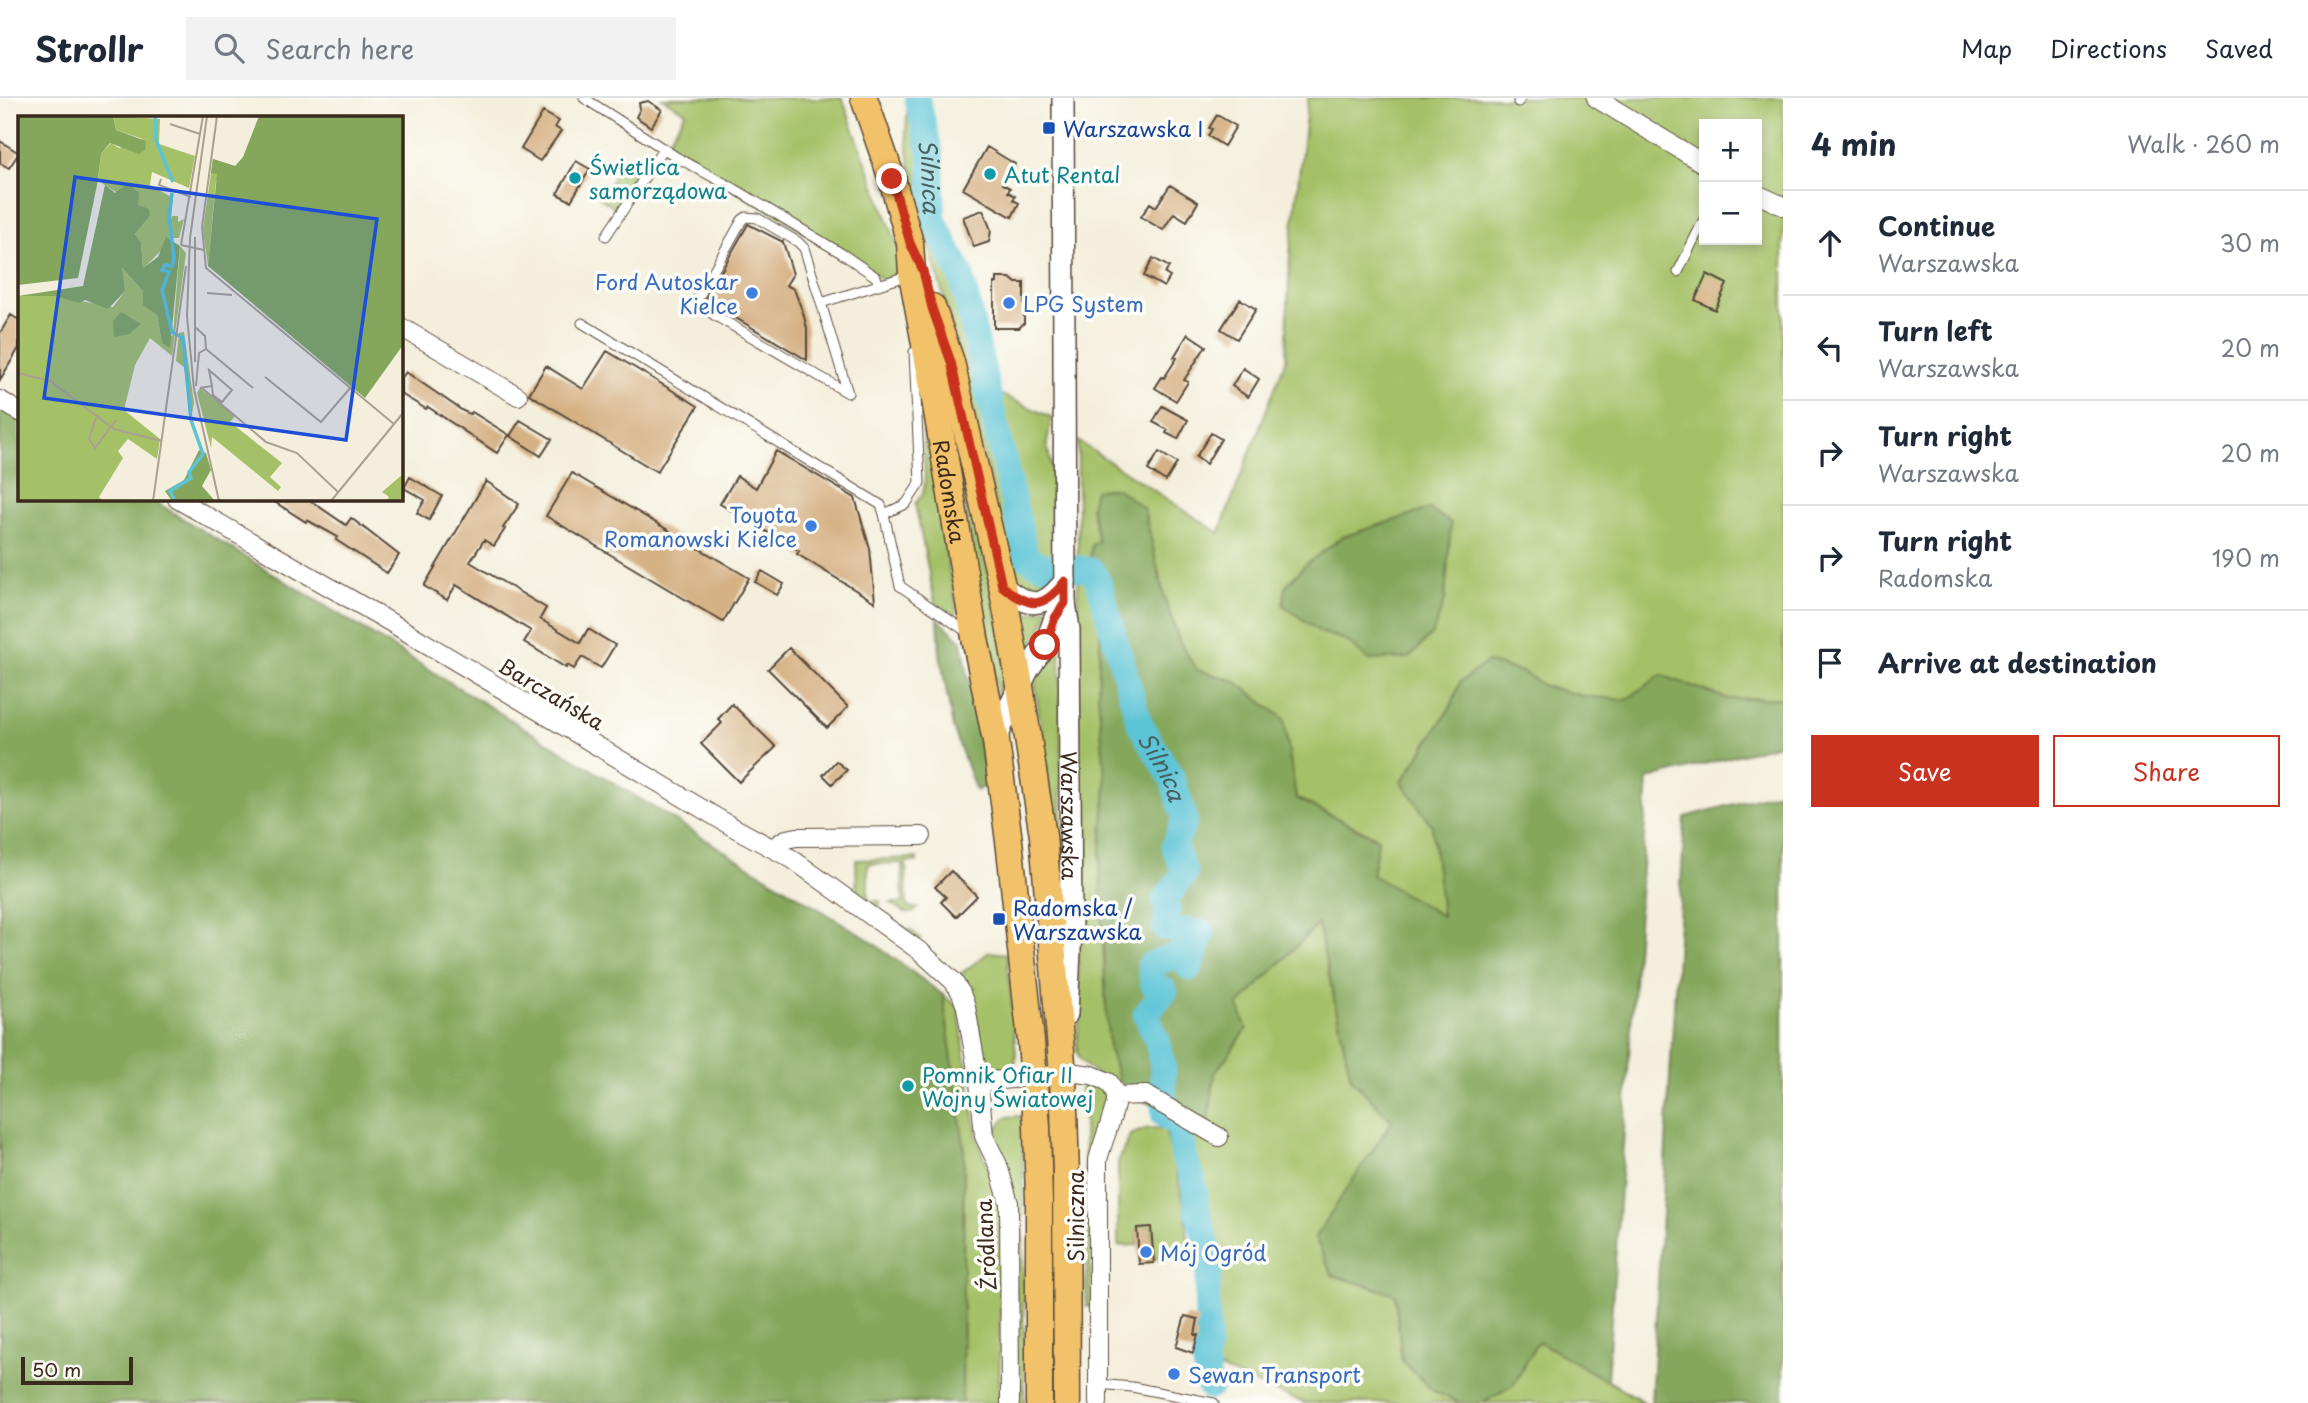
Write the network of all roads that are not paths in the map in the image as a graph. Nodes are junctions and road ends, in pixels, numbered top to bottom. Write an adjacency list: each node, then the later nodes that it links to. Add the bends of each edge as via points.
1 (584, 98): 5 (lane)
2 (864, 98): 11 (main road, Radomska)
3 (1063, 98): 21 (street, Warszawska)
4 (1596, 98): 6 (street)
5 (664, 148): 10 (lane); 14 (lane, via 841,253 876,277)
6 (1699, 161)
7 (1762, 196): 8 (street)
8 (1783, 206)
9 (1699, 229): 12 (lane)
10 (606, 236)
11 (910, 243): 13 (main road, Radomska); 22 (main road, Radomska, via 951,362)
12 (1678, 272)
13 (913, 279): 14 (lane); 20 (lane, via 920,483 906,504); 24 (main road, Radomska)
14 (879, 285): 15 (lane)
15 (821, 303): 15 (lane, via 848,393 714,315 698,298 742,220 751,217 804,248)
16 (582, 323): 20 (lane, via 881,505)
17 (402, 328): 18 (street)
18 (518, 396)
19 (179, 500): 28 (street, Barczańska)
20 (884, 514): 24 (lane, via 900,586)
21 (1065, 581): 22 (street, via 1036,604); 23 (street, Warszawska)
22 (1002, 586): 25 (main road, Warszawska)
23 (1065, 603): 25 (street, Warszawska); 30 (street, Warszawska, via 1069,629 1071,930)
24 (975, 638): 26 (main road, Radomska)
25 (1020, 686): 26 (street, Warszawska); 30 (main road, Warszawska, via 1043,836)
26 (996, 741): 32 (main road)
27 (922, 836): 28 (street, via 797,837)
28 (772, 848): 29 (street, Barczańska, via 920,951 953,981)
29 (966, 1007): 33 (street, Źródlana)
30 (1062, 1044): 31 (main road)
31 (1063, 1075): 32 (street); 34 (street, via 1092,1074 1109,1082); 39 (main road)
32 (1034, 1077): 33 (street); 38 (main road)
33 (979, 1082): 37 (street, Źródlana, via 984,1136 1001,1177 1010,1217)
34 (1116, 1096): 35 (street, via 1146,1095); 36 (street, Silniczna, via 1098,1160)
35 (1219, 1137)
36 (1098, 1384): 40 (street, Silniczna); 41 (lane)
37 (1010, 1403)
38 (1039, 1403)
39 (1067, 1403)
40 (1098, 1403)
41 (1214, 1403)

